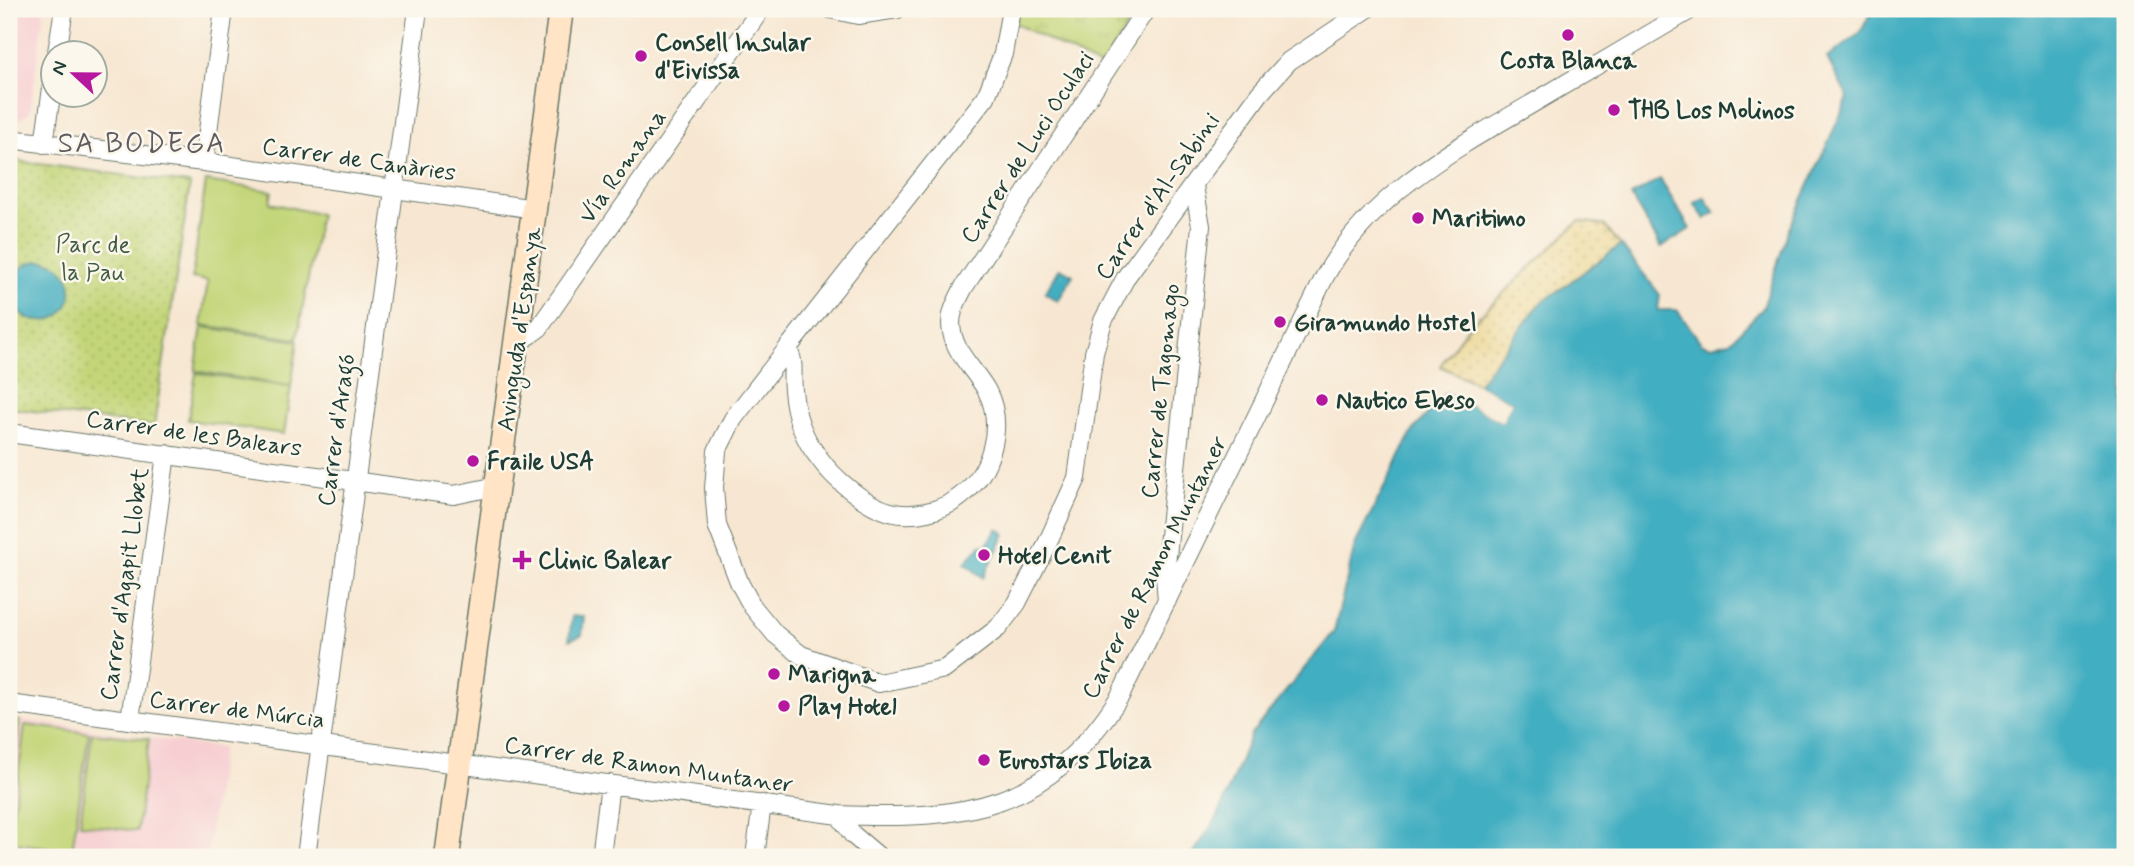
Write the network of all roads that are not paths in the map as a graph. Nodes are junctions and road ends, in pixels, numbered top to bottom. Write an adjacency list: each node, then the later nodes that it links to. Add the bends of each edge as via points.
1 (64, 9): 12 (street)
2 (224, 9): 16 (street)
3 (418, 9): 18 (street, Carrer d'Aragó)
4 (561, 9): 19 (street, Avinguda d'Espanya)
5 (761, 9): 20 (street, Vía Romana, via 539,328)
6 (830, 9): 7 (street, via 858,15)
7 (897, 9)
8 (1011, 9): 21 (street, Carrer d'Al-Sabini, via 1003,54 986,97)
9 (1146, 9): 21 (street, Carrer de Luci Oculaci, via 964,287 951,314 956,345 988,392 995,415 993,448 972,486 943,508 898,513 881,508 838,479 819,460 796,414 793,360)
10 (1367, 9): 17 (street, Carrer d'Al-Sabini, via 1289,61 1260,93)
11 (1692, 9): 26 (street, Carrer de Ramon Muntaner, via 1418,174 1369,214 1325,276)
12 (59, 38)
13 (49, 108): 15 (street)
14 (9, 139): 15 (street, Carrer de Canàries)
15 (44, 144): 16 (street, Carrer de Canàries)
16 (204, 162): 18 (street, Carrer de Canàries)
17 (1194, 186): 21 (street, Carrer d'Al-Sabini, via 1149,242 1103,321 1088,384 1077,478 1017,603 981,644 945,669 879,682 801,655 775,634 740,584 717,525 717,451 733,419); 26 (street, Carrer de Tagomago, via 1201,226 1165,575)
18 (393, 189): 19 (street, Carrer de Canàries); 24 (street, Carrer d'Aragó)
19 (535, 209): 20 (street, Avinguda d'Espanya)
20 (517, 344): 25 (street, Avinguda d'Espanya)
21 (787, 349)
22 (9, 433): 23 (street, Carrer de les Balears)
23 (166, 454): 24 (street, Carrer de les Balears); 28 (street, Carrer d'Agapit Llobet)
24 (354, 479): 25 (street, Carrer de les Balears, via 454,495); 29 (street, Carrer d'Aragó)
25 (497, 486): 30 (street, Avinguda d'Espanya)
26 (1167, 601): 33 (street, Carrer de Ramon Muntaner, via 1107,716 1075,755 1044,782 1007,799 968,808)
27 (9, 704): 28 (street, Carrer de Múrcia)
28 (130, 720): 29 (street, Carrer de Múrcia)
29 (321, 745): 30 (street, Carrer de Múrcia); 34 (street, Carrer d'Aragó)
30 (459, 763): 31 (street, Carrer de Ramon Muntaner); 35 (street, Avinguda d'Espanya)
31 (610, 784): 32 (street, Carrer de Ramon Muntaner); 36 (street)
32 (762, 804): 33 (street, Carrer de Ramon Muntaner); 37 (street)
33 (839, 815): 38 (street, via 853,835)
34 (306, 857)
35 (447, 857)
36 (601, 857)
37 (755, 857)
38 (879, 857)

